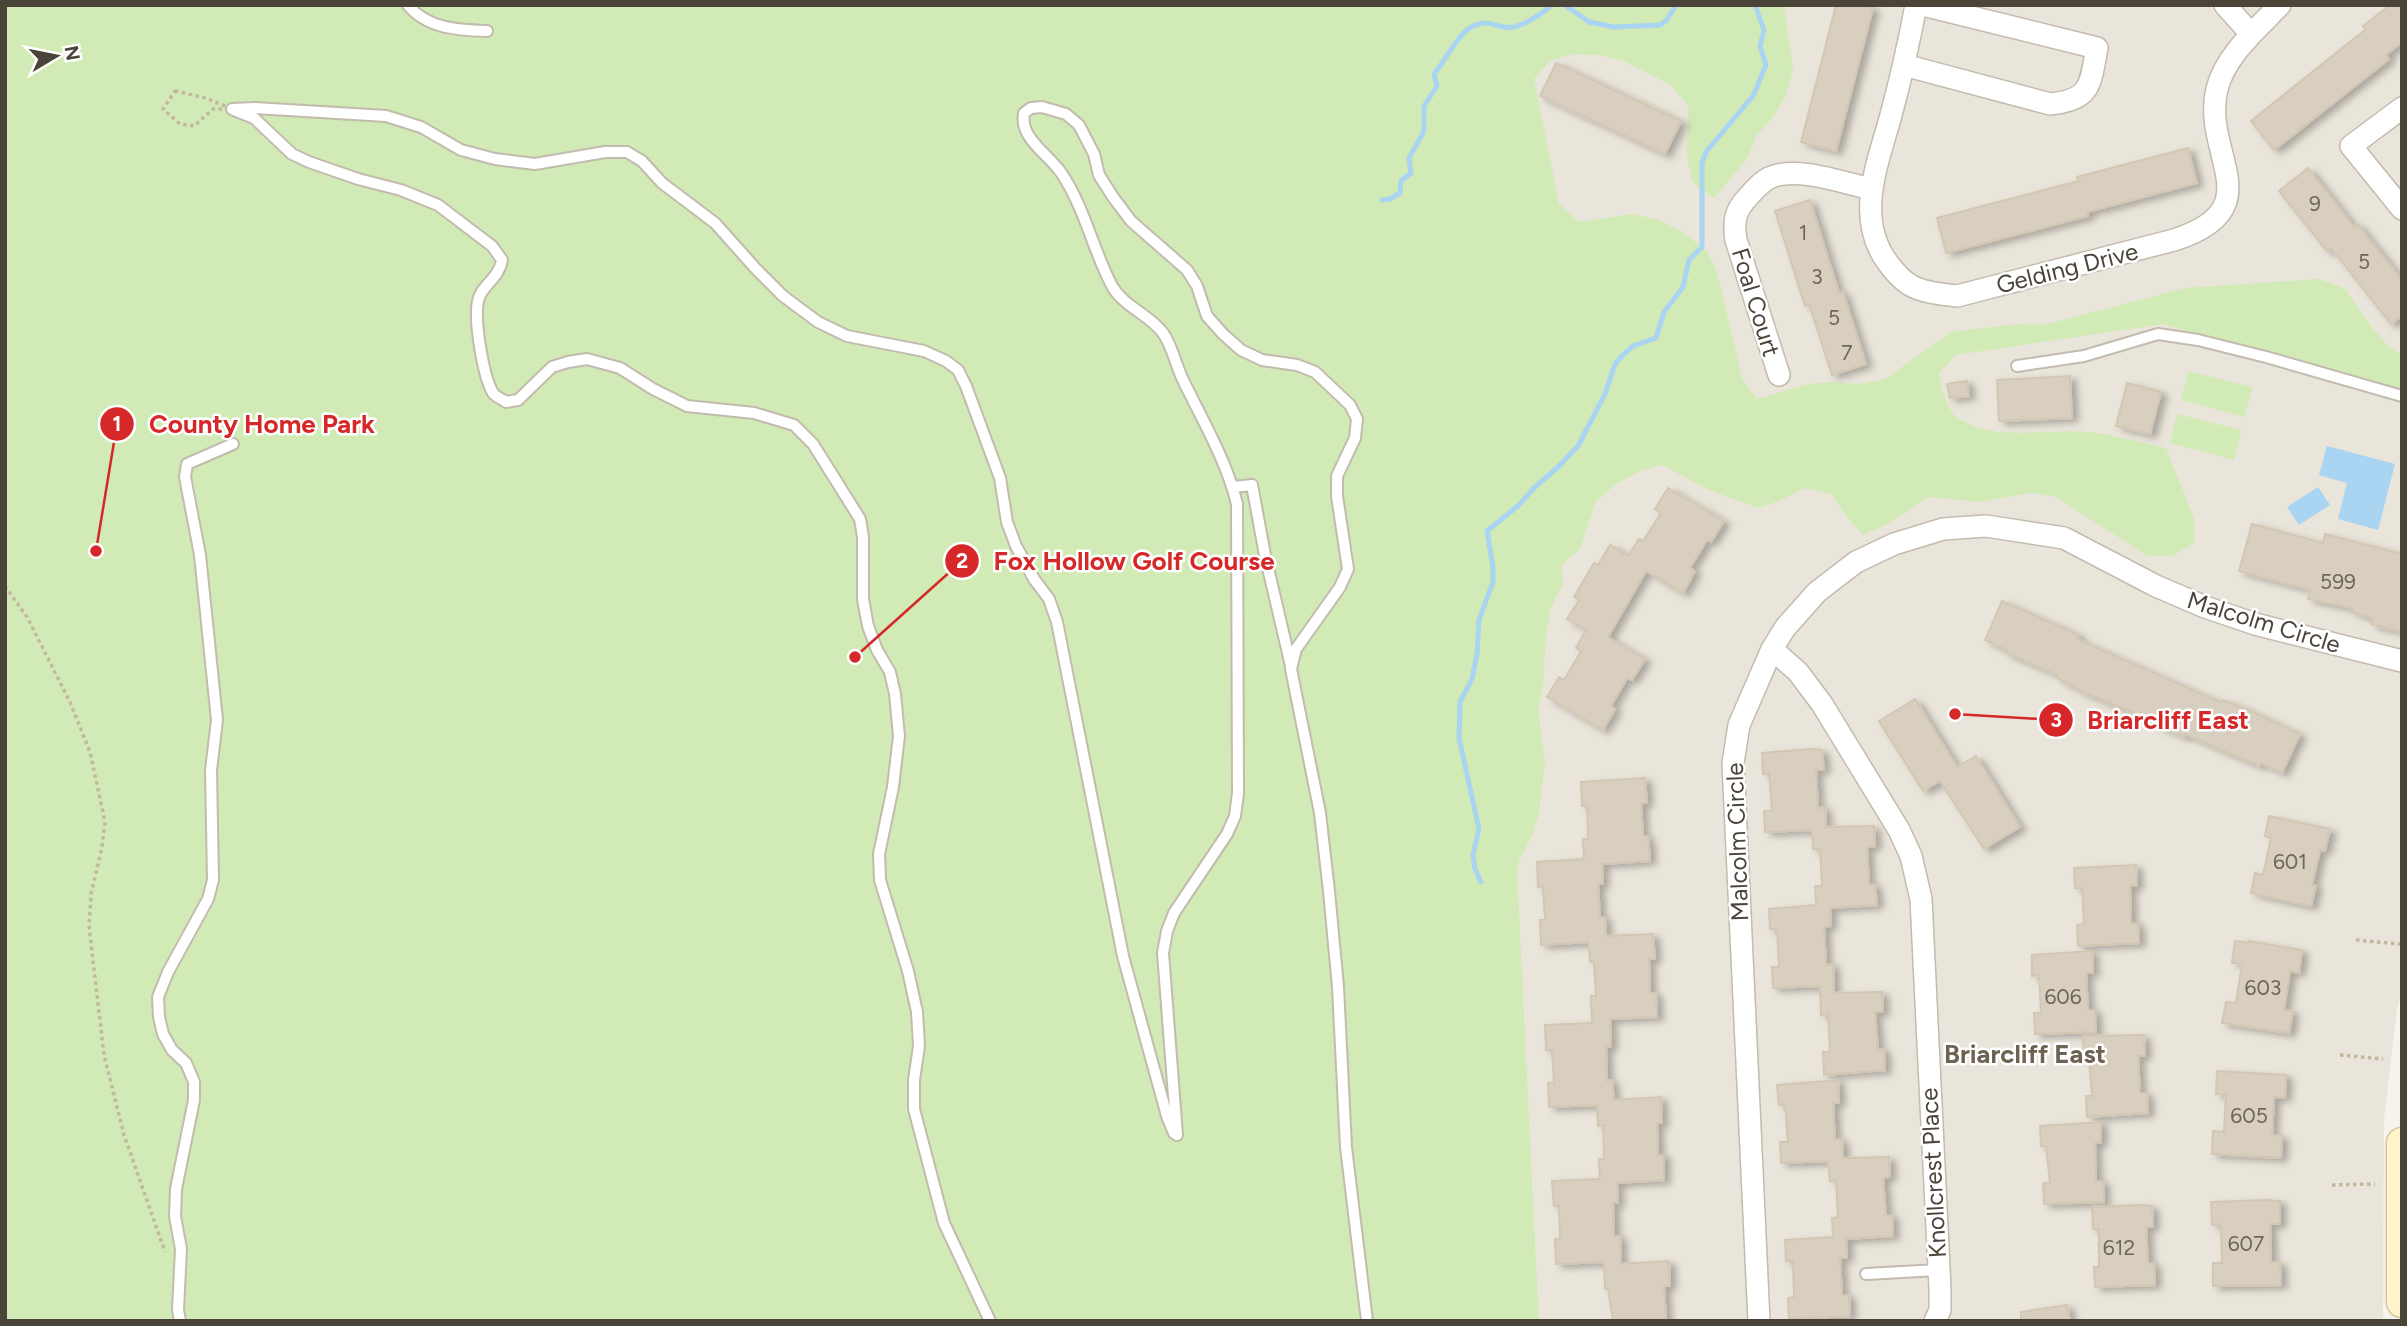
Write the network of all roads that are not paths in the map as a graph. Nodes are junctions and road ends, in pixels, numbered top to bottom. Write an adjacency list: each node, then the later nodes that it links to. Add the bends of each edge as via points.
1 (408, 5): 6 (lane, via 433,25)
2 (1916, 5): 8 (street, Gelding Drive)
3 (1923, 5): 8 (street, via 2097,48 2090,86 2069,102 2050,104)
4 (2225, 5): 7 (street)
5 (2280, 5): 7 (street, Gelding Drive)
6 (487, 31)
7 (2251, 34): 10 (street, Gelding Drive, via 2226,67 2213,107 2228,195 2211,224 2195,233 1957,296 1910,285 1891,268 1870,227)
8 (1904, 65): 10 (street, Gelding Drive)
9 (2402, 108): 11 (street, via 2351,146)
10 (1871, 189): 13 (street, Foal Court, via 1811,175 1771,177 1737,212 1733,221 1736,240)
11 (2402, 209)
12 (2017, 366): 14 (lane, via 2084,356 2158,334 2198,340)
13 (1779, 375)
14 (2402, 396)
15 (233, 444): 24 (lane, via 187,464 184,477 200,555 217,720 211,770 214,880 158,997 163,1034 186,1063 194,1082 176,1189)
16 (1233, 487): 19 (lane, via 1252,485); 19 (lane, via 1164,334 1114,289 1062,172 1027,131 1024,113 1031,108 1066,114 1079,125 1113,197 1131,221 1188,270 1207,316 1223,334 1262,360 1315,372 1350,405 1357,419 1355,438 1337,476 1348,569 1296,649); 25 (lane, via 1237,504 1238,793 1227,834 1174,914 1163,953 1177,1135 1167,1116 1123,956 1057,622 1049,598 1016,546 1000,478 958,370 924,351 847,336 818,323 755,270 715,223 627,152 535,164 461,150 421,127 386,116 232,109 254,118 292,154 438,205 492,246 502,260 478,300 478,322 486,376 494,395 506,402 518,400 552,367 568,362 587,359 620,368 687,406 754,413 794,425 813,444 848,497 860,519 863,537 863,599 869,626 895,694 899,736 878,854 880,880 917,1012 914,1109 944,1223)
17 (1772, 649): 18 (street, Malcolm Circle, via 1817,592 1856,562 1943,529 1986,526 2064,538 2205,607); 21 (street, Knollcrest Place, via 1798,672 1822,704 1911,856 1921,899); 27 (street, Malcolm Circle, via 1739,725 1733,763)
18 (2402, 661)
19 (1292, 670): 26 (lane, via 1320,813 1329,891 1346,1147)
20 (2402, 1143): 23 (street)
21 (1938, 1270): 22 (lane); 28 (street, Knollcrest Place, via 1940,1310)
22 (1866, 1274)
23 (2402, 1302)
24 (180, 1321)
25 (990, 1321)
26 (1367, 1321)
27 (1759, 1321)
28 (1935, 1321)

